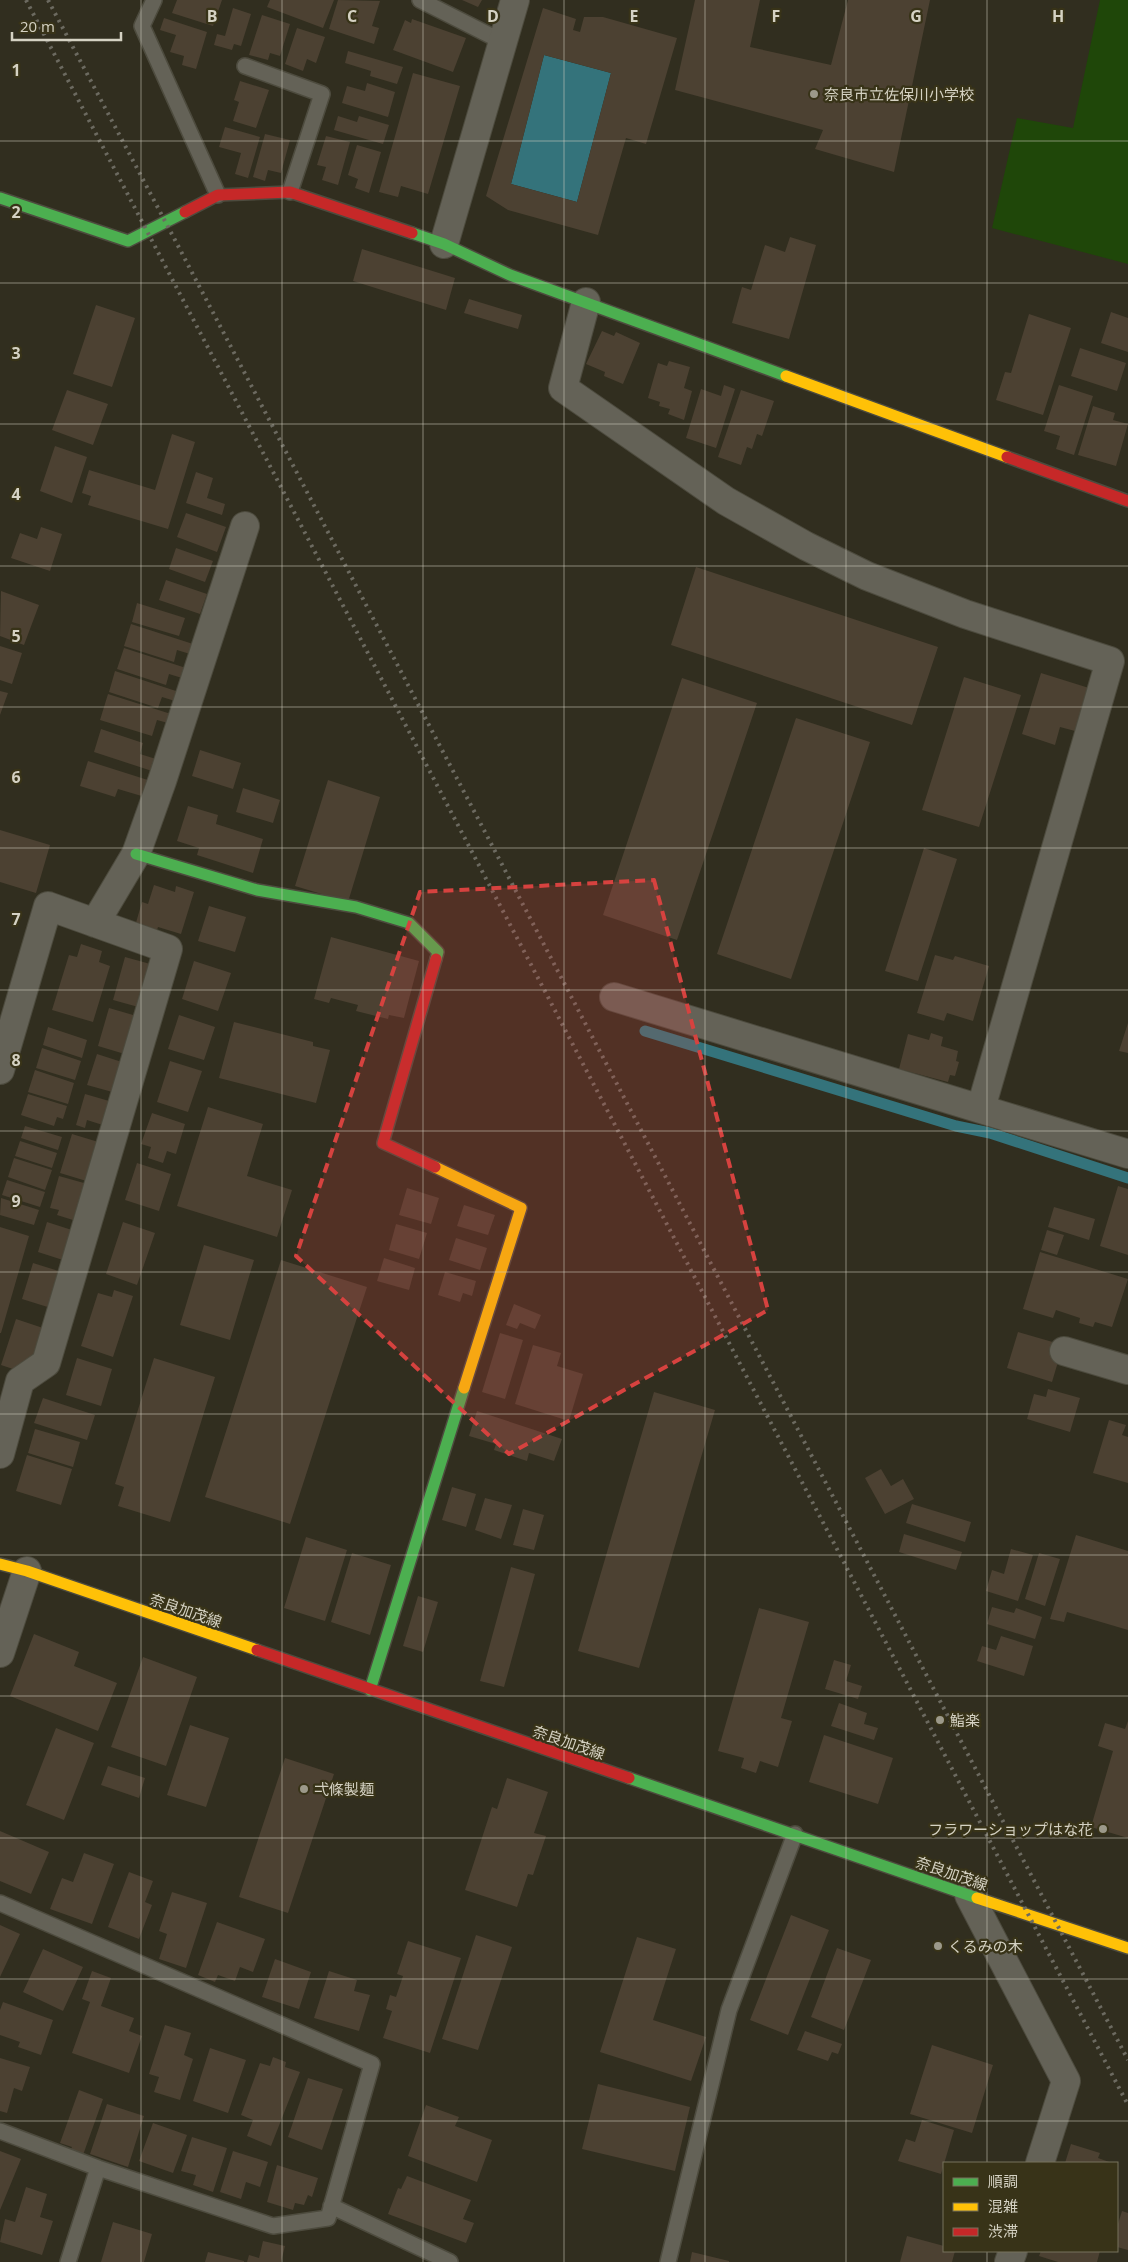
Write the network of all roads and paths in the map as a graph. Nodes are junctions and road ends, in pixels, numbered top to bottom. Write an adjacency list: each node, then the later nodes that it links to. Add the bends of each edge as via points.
1 (154, 0): 7 (lane, via 142,26)
2 (420, 0): 4 (lane)
3 (514, 0): 4 (street)
4 (502, 41): 9 (street)
5 (245, 66): 6 (lane, via 322,94)
6 (290, 192): 7 (street); 9 (street)
7 (218, 195): 8 (street, via 128,241)
8 (0, 198)
9 (444, 244): 10 (street, via 510,274)
10 (586, 302): 11 (street); 17 (street, via 563,388 718,496 867,576 964,614 1110,661)
11 (1128, 501)
12 (245, 526): 13 (street)
13 (136, 854): 14 (street); 25 (street, via 257,890 356,907 409,922 438,952 383,1143 521,1208)
14 (95, 923): 16 (street, via 48,906); 21 (street, via 168,949 46,1363 20,1381)
15 (614, 997): 17 (street)
16 (0, 1070)
17 (981, 1108): 18 (street)
18 (1128, 1154)
19 (1064, 1351): 20 (street)
20 (1128, 1370)
21 (0, 1454)
22 (0, 1564): 23 (street, 奈良加茂線)
23 (26, 1571): 24 (street); 25 (street, 奈良加茂線)
24 (0, 1653)
25 (370, 1690): 26 (street, 奈良加茂線)
26 (795, 1834): 27 (street, 奈良加茂線); 36 (lane, via 729,2010)
27 (969, 1895): 29 (street, 奈良加茂線); 31 (street, via 1066,2081)
28 (0, 1903): 33 (lane, via 372,2064)
29 (1128, 1948)
30 (0, 2131): 32 (lane)
31 (1040, 2162)
32 (98, 2168): 33 (lane, via 273,2226 328,2218); 34 (lane)
33 (331, 2206): 35 (lane)
34 (68, 2262)
35 (450, 2262)
36 (668, 2262)

